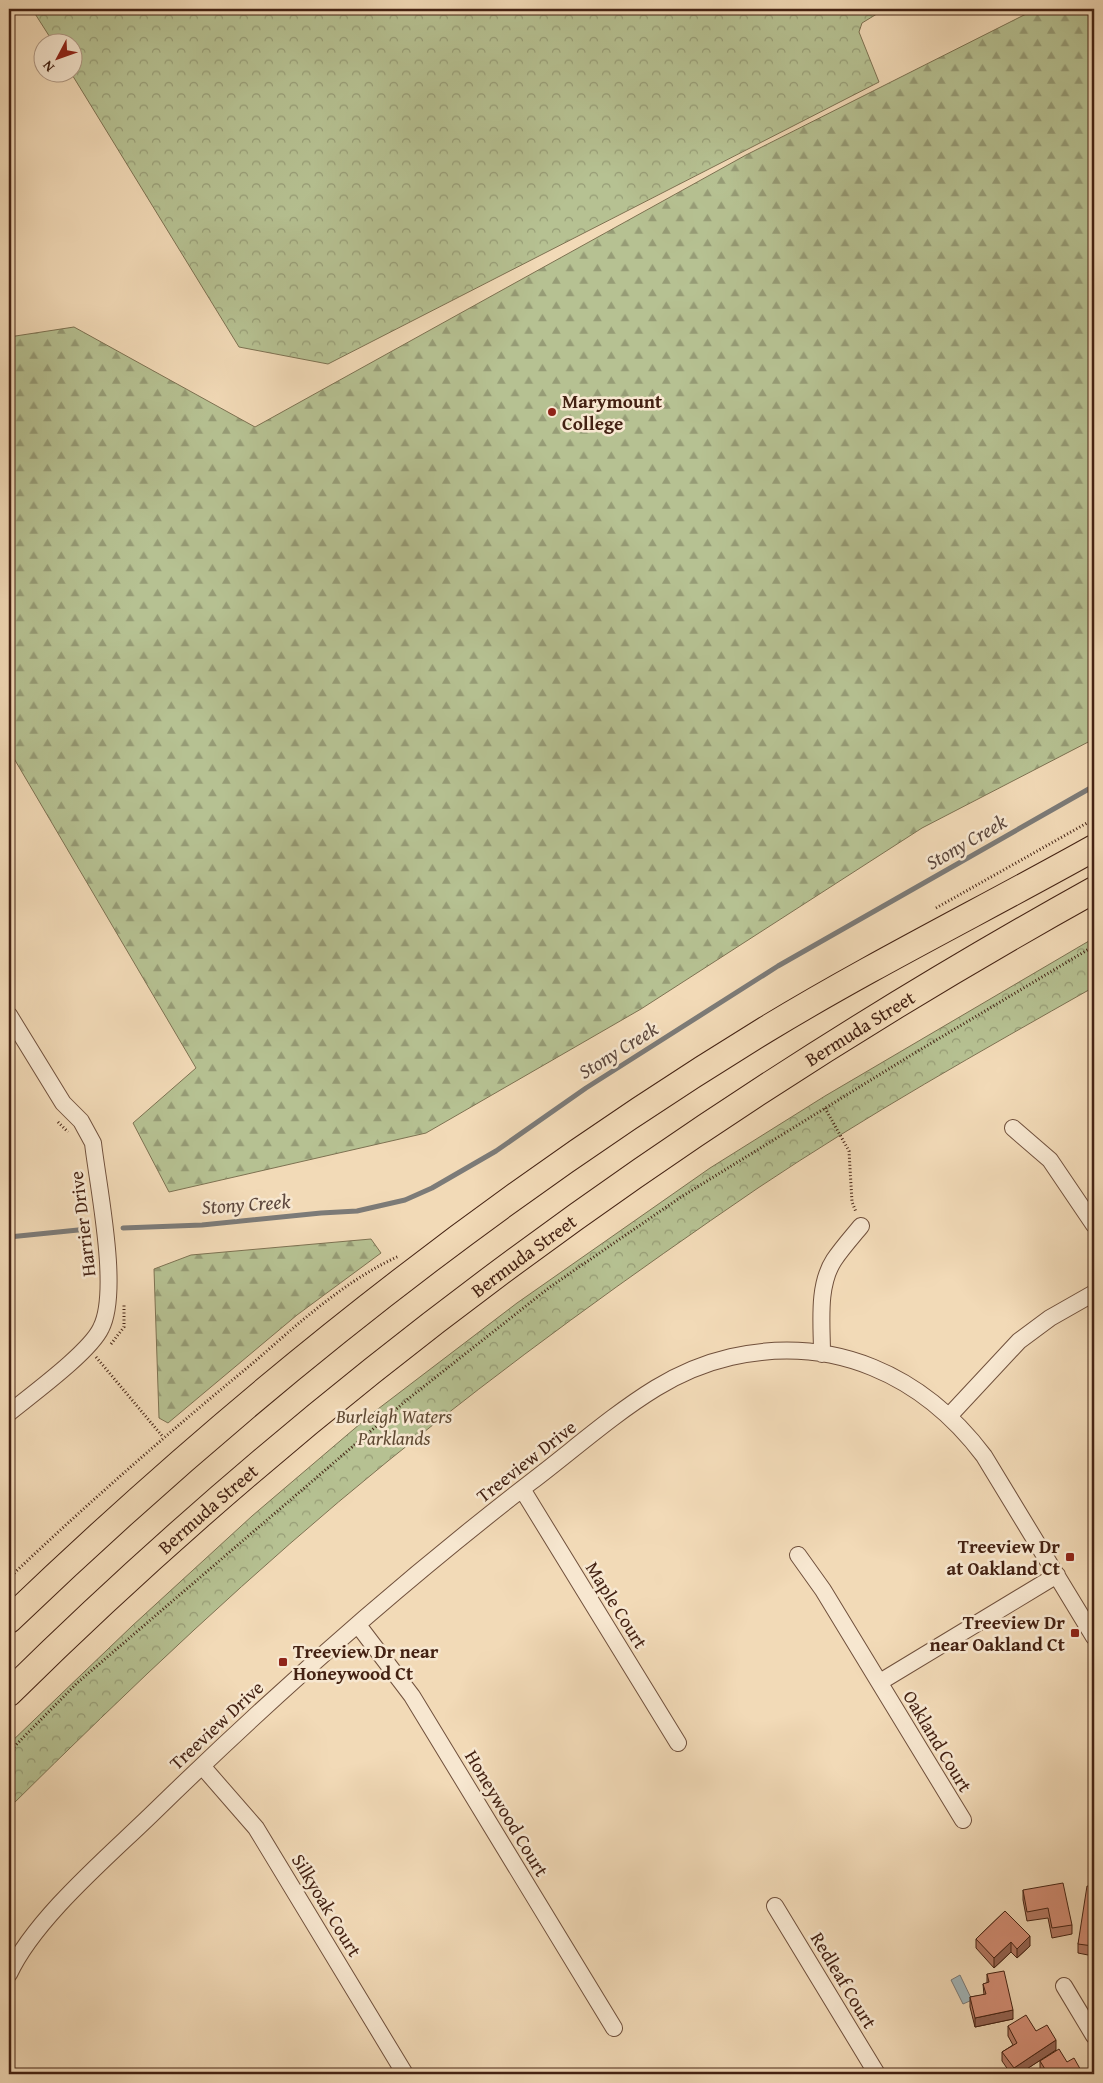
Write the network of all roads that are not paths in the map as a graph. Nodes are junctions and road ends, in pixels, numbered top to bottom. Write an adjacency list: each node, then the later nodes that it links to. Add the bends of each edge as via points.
1 (1094, 848): 14 (main road, via 766,1030 642,1109 507,1203 392,1289 236,1415 112,1523)
2 (1094, 890): 18 (main road, Bermuda Street, via 860,1027 658,1160 498,1275 389,1358 192,1522)
3 (9, 1015): 9 (street, Harrier Drive, via 63,1103 88,1131 98,1187 110,1296 101,1329 87,1346)
4 (1013, 1128): 5 (street, via 1050,1160)
5 (1094, 1225)
6 (861, 1226): 8 (street, via 828,1272 822,1303)
7 (1094, 1294): 10 (street, via 1050,1318 1019,1341)
8 (822, 1354): 10 (street, Treeview Drive, via 849,1359 896,1378); 11 (street, Treeview Drive, via 784,1352 741,1356 678,1376 634,1403)
9 (9, 1413)
10 (950, 1415): 13 (street, Treeview Drive, via 984,1456)
11 (522, 1489): 15 (street, Treeview Drive); 19 (street, Maple Court)
12 (798, 1555): 17 (street, Oakland Court)
13 (1057, 1575): 16 (street, Treeview Drive); 17 (street, Oakland Court)
14 (9, 1620)
15 (358, 1624): 20 (street, Treeview Drive); 25 (street, Honeywood Court, via 412,1696)
16 (1094, 1637)
17 (880, 1682): 21 (street, Oakland Court)
18 (9, 1693)
19 (678, 1743)
20 (202, 1766): 23 (street, Treeview Drive, via 82,1881 36,1933); 27 (street, Silkyoak Court, via 256,1828)
21 (963, 1820)
22 (775, 1906): 28 (street, Redleaf Court)
23 (9, 1974)
24 (1064, 1986): 26 (street)
25 (614, 2028)
26 (1094, 2036)
27 (405, 2074)
28 (878, 2074)

